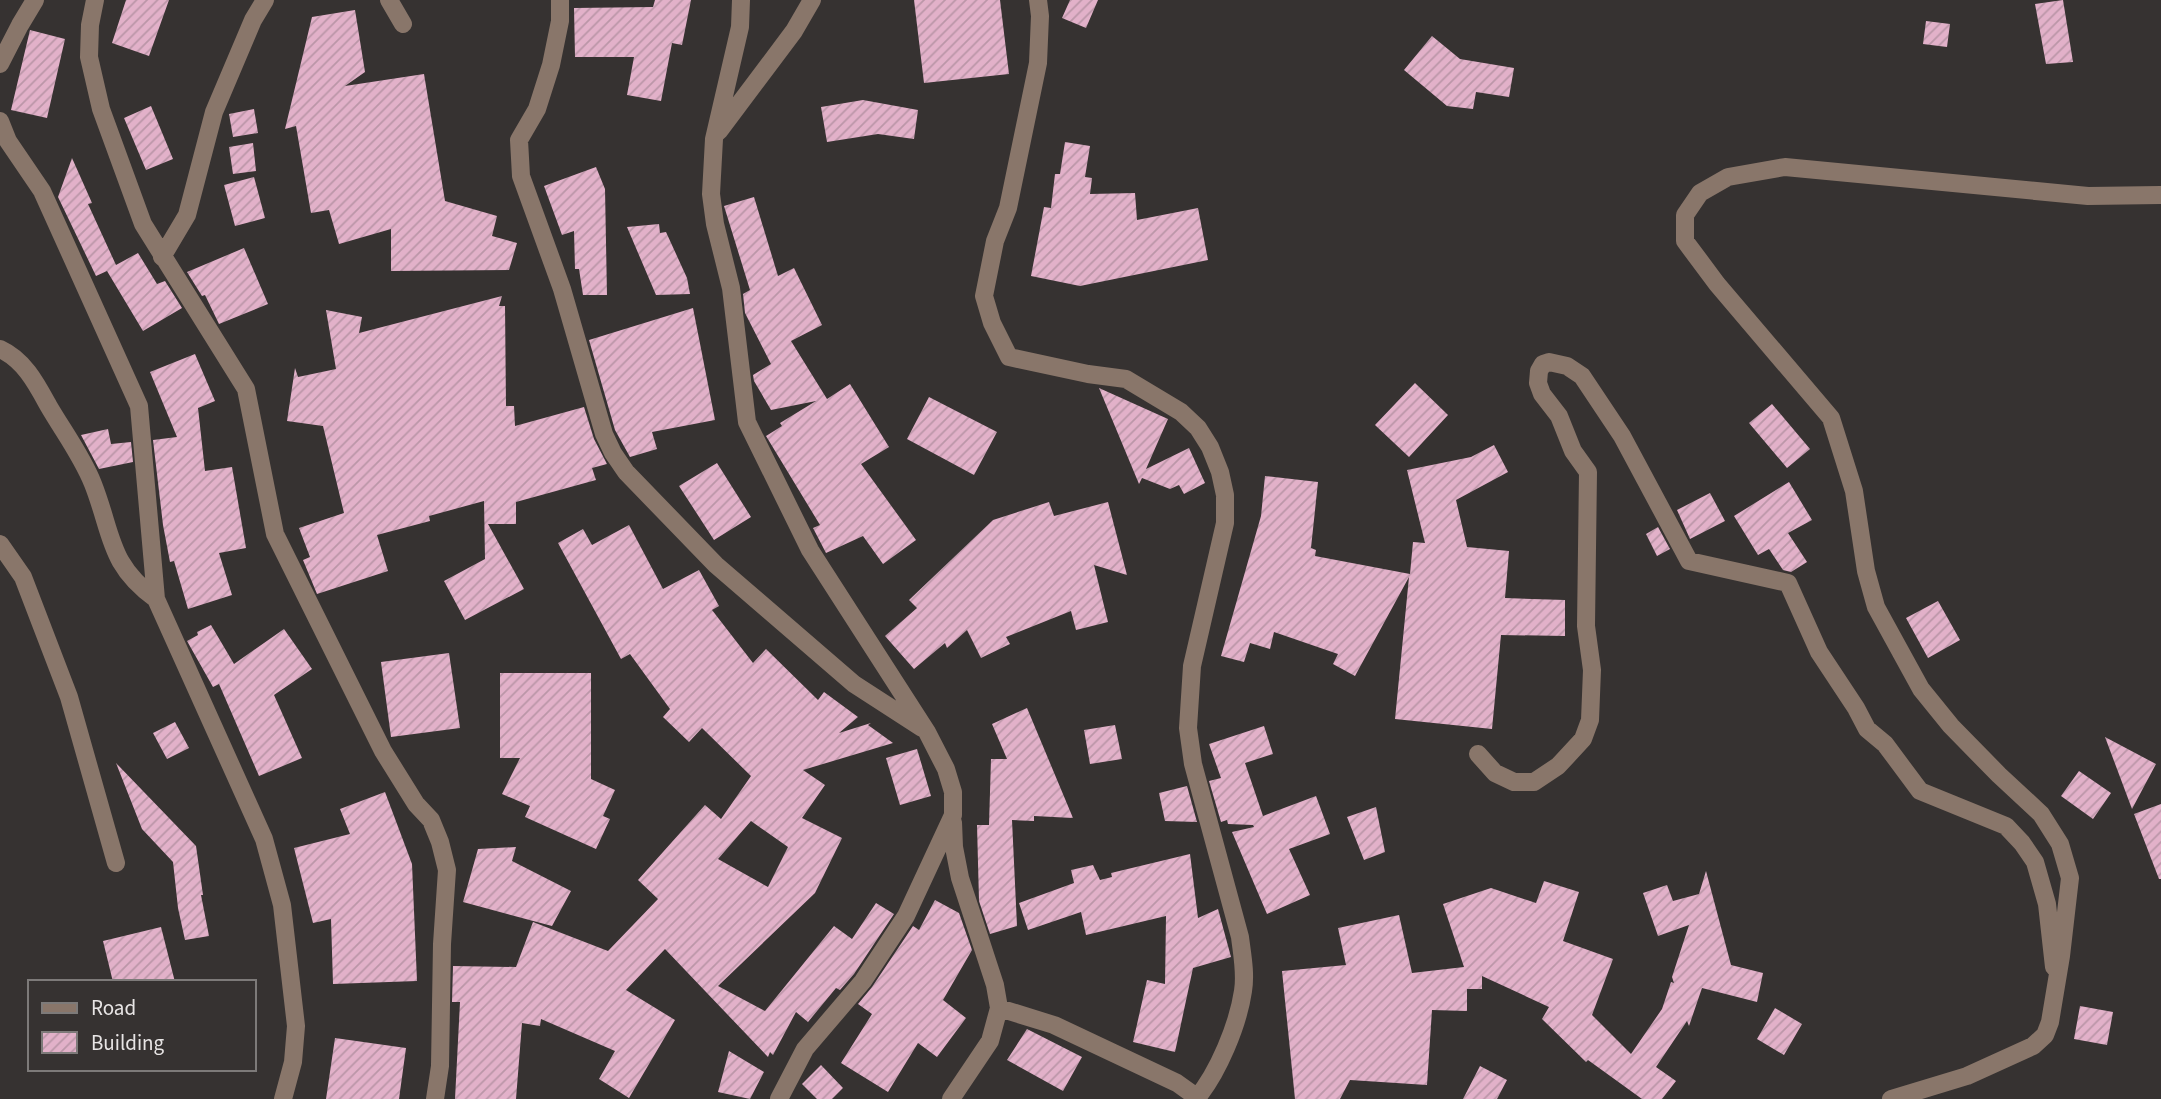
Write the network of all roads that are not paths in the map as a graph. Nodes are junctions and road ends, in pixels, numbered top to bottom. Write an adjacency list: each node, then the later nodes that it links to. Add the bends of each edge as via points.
1 (36, 0): 10 (street)
2 (95, 0): 14 (street, via 89,57 101,110 143,224)
3 (265, 0): 14 (street, via 214,112 187,215)
4 (389, 0): 9 (street)
5 (560, 0): 18 (street, via 551,65 537,109 519,140 521,176 613,453 716,565 854,684)
6 (741, 0): 12 (street, via 740,27)
7 (812, 0): 12 (street)
8 (1038, 0): 24 (street, via 1038,63 1008,208 995,241 984,296 992,323 1009,358 1126,379 1181,412 1210,447 1225,495 1225,523 1192,666 1188,729 1193,764 1240,937 1244,990 1216,1072)
9 (403, 24)
10 (0, 64)
11 (0, 121): 17 (street, via 42,191 139,406)
12 (714, 139): 18 (street, via 711,194 731,288 747,422 810,550)
13 (2161, 195): 22 (street, via 2088,195 1785,167 1728,177 1700,193 1685,215 1685,241 1831,418 1854,491 1876,607 1921,688 1951,726 2041,814 2060,844 2070,878)
14 (162, 257): 26 (street, via 246,389 275,534 383,751 431,820 440,842 447,870)
15 (0, 349): 17 (street, via 36,383 93,483 117,557 131,579)
16 (0, 544): 21 (street, via 23,577 69,696)
17 (156, 599): 25 (street, via 264,839 282,905 296,1026)
18 (927, 732): 20 (street, via 946,769)
19 (1478, 754): 22 (street, via 1495,773 1514,782 1534,782 1558,766 1583,739 1590,720 1588,472 1538,383 1539,371 1549,362 1582,376 1622,436 1689,561 1788,583 1819,652 1867,729 1885,744 1920,791 2006,826 2022,843 2035,862 2047,904)
20 (953, 815): 23 (street, via 960,878); 27 (street, via 906,915 863,981 805,1049)
21 (116, 863)
22 (2056, 987): 29 (street, via 2045,1035 2033,1046 1967,1076)
23 (999, 1008): 24 (street, via 1054,1025 1177,1083); 28 (street, via 990,1041)
24 (1197, 1098)
25 (283, 1099)
26 (435, 1099)
27 (779, 1099)
28 (951, 1099)
29 (1891, 1099)

